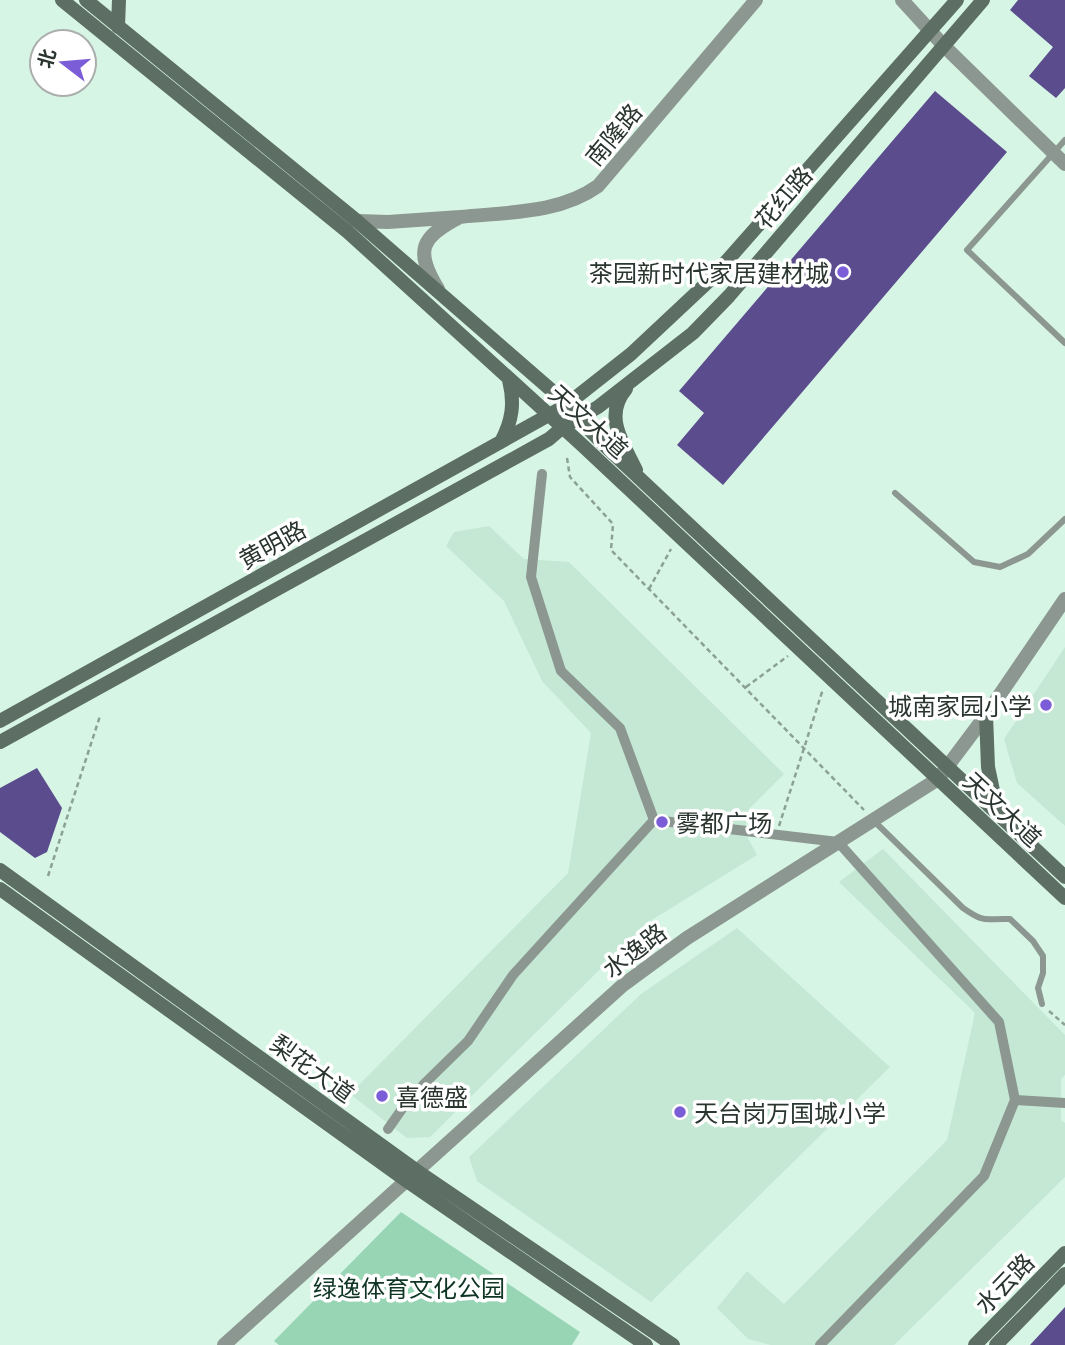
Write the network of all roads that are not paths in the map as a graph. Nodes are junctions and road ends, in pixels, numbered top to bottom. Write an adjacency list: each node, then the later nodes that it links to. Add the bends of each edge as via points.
1 (62, 0): 20 (main road, 天文大道, via 348,232)
2 (86, 0): 8 (main road, 天文大道)
3 (119, 0): 8 (main road)
4 (756, 0): 13 (street, 南隆路, via 598,186 582,198 563,205)
5 (902, 0): 9 (street)
6 (957, 0): 9 (main road, 花红路)
7 (983, 0): 10 (main road, 花红路)
8 (118, 27): 14 (main road, 天文大道)
9 (931, 31): 10 (street); 15 (main road, 花红路)
10 (944, 46): 12 (street); 17 (main road, 花红路)
11 (1065, 140): 12 (lane)
12 (1060, 158): 18 (lane, via 968,250)
13 (460, 217): 14 (street, 南隆路); 16 (street, via 439,228 425,245 426,269)
14 (357, 221): 16 (main road, 天文大道)
15 (710, 280): 17 (main road, via 697,303 700,312 710,311); 21 (main road, 花红路, via 631,354)
16 (440, 293): 21 (main road, 天文大道)
17 (729, 296): 19 (main road, 花红路)
18 (1065, 343)
19 (635, 379): 23 (main road, 花红路); 27 (main road, via 617,400 616,427)
20 (509, 380): 22 (main road, 天文大道); 25 (main road, via 513,411)
21 (565, 406): 22 (main road, 黄明路); 23 (main road, 天文大道)
22 (550, 415): 24 (main road, 天文大道); 25 (main road, 黄明路)
23 (577, 419): 24 (main road, 花红路); 27 (main road, 天文大道)
24 (564, 427): 33 (main road, 黄明路); 34 (main road, 天文大道)
25 (500, 443): 32 (main road, 黄明路)
26 (542, 474): 36 (street, via 531,577 561,671 620,727)
27 (639, 477): 34 (main road, 天文大道)
28 (895, 493): 29 (lane, via 974,562 1000,567 1028,555)
29 (1065, 519)
30 (1065, 599): 31 (street, 水逸路)
31 (986, 715): 34 (street, 水逸路); 35 (main road, via 988,767)
32 (0, 721)
33 (0, 742)
34 (943, 773): 35 (main road, 天文大道); 37 (street, 水逸路); 42 (main road, 天文大道)
35 (998, 814): 40 (main road, 天文大道)
36 (654, 820): 38 (street); 44 (street, via 513,975 468,1041)
37 (873, 820): 38 (street, 水逸路); 43 (lane, via 963,908 988,922 1010,919 1033,941 1042,956 1038,988)
38 (838, 842): 45 (street, via 999,1022); 49 (street, 水逸路, via 687,938 623,985)
39 (0, 870): 49 (main road, 梨花大道)
40 (1065, 877)
41 (0, 889): 49 (main road, 梨花大道)
42 (1065, 898)
43 (1042, 1004)
44 (423, 1086)
45 (1014, 1100): 46 (street); 55 (street, via 984,1177)
46 (1065, 1103)
47 (402, 1109): 48 (street)
48 (388, 1129)
49 (412, 1176): 52 (street, 水逸路); 53 (main road, 梨花大道); 54 (main road, 梨花大道)
50 (1065, 1253): 56 (main road, 水云路)
51 (1065, 1274): 57 (main road, 水云路)
52 (223, 1345)
53 (646, 1345)
54 (673, 1345)
55 (820, 1345)
56 (975, 1345)
57 (996, 1345)

